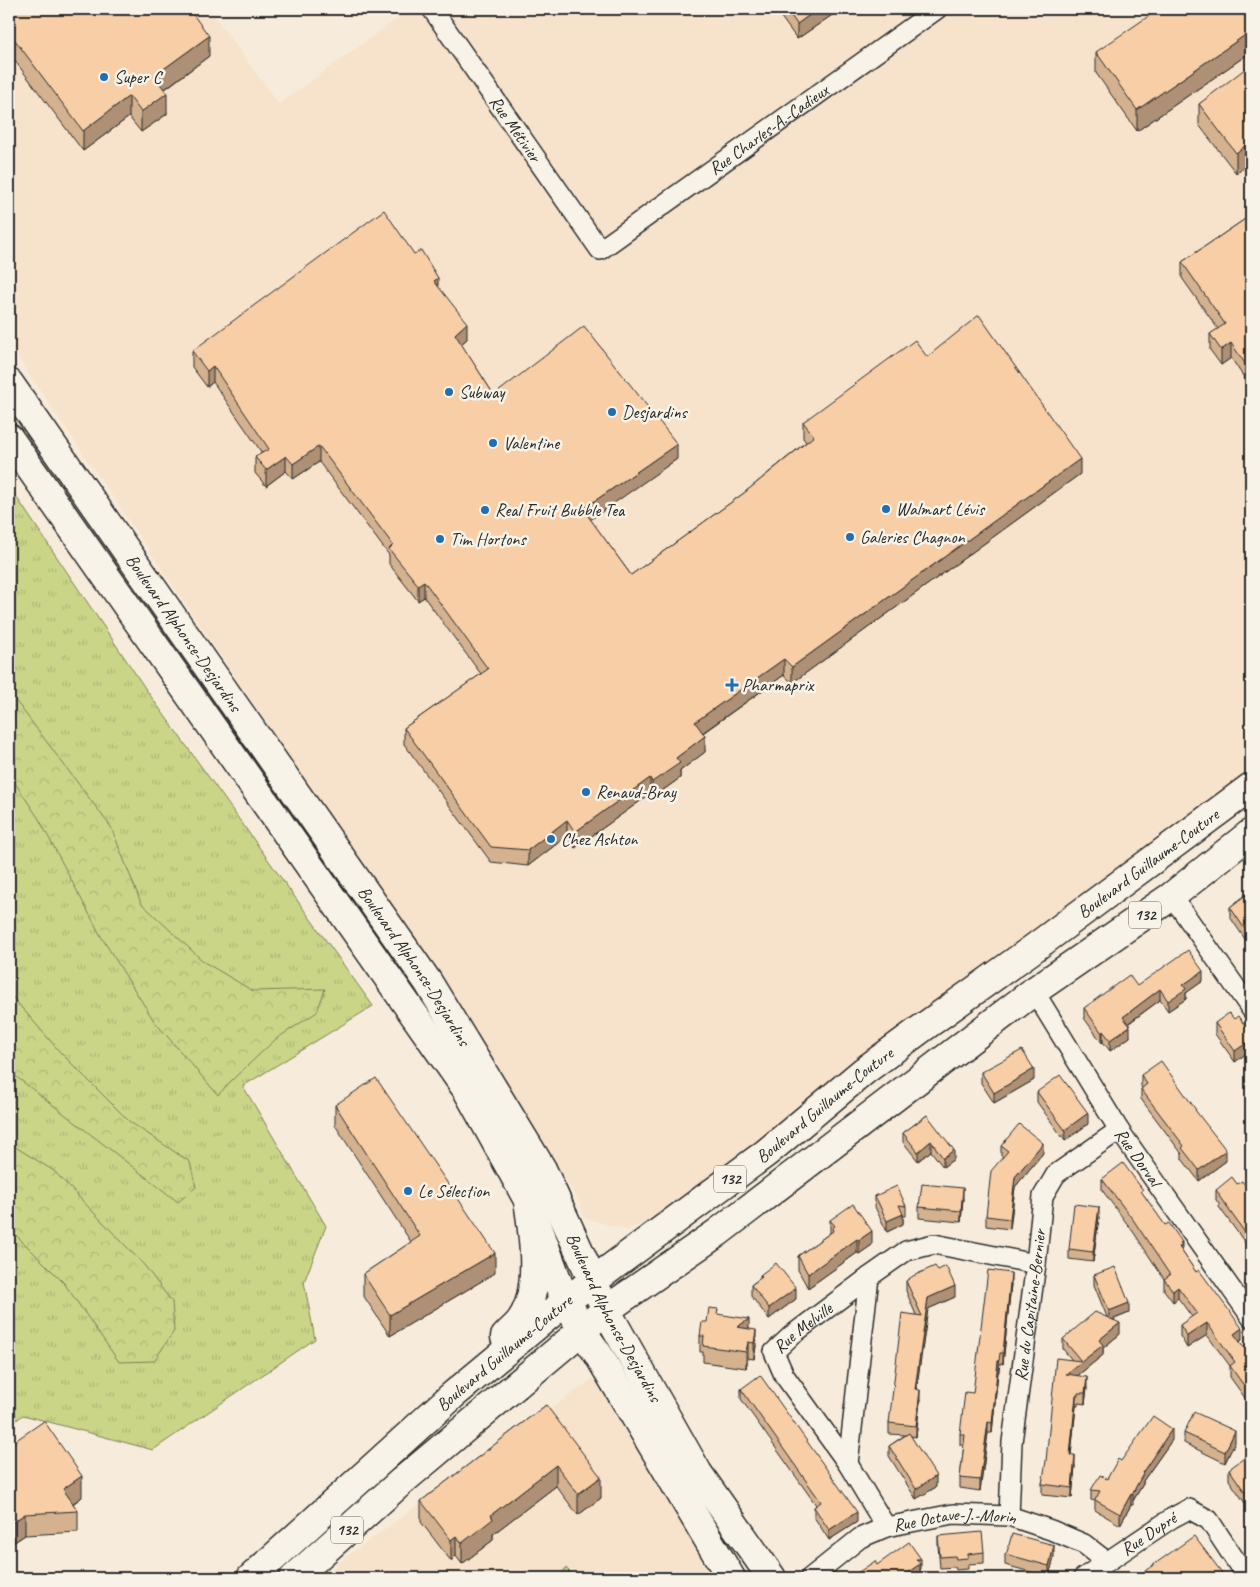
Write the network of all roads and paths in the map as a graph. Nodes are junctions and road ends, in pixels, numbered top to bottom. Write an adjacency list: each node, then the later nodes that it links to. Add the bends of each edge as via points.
1 (432, 9): 3 (street, Rue Métivier)
2 (937, 9): 3 (street, Rue Charles-A.-Cadieux)
3 (600, 250)
4 (9, 382): 15 (main road, Boulevard Alphonse-Desjardins, via 428,982 542,1169)
5 (9, 438): 12 (main road, Boulevard Alphonse-Desjardins, via 467,1090)
6 (1251, 787): 15 (main road, Boulevard Guillaume-Couture / 132, via 885,1055 766,1153)
7 (1251, 833): 8 (main road, Boulevard Guillaume-Couture / 132)
8 (1172, 896): 9 (main road, Boulevard Guillaume-Couture / 132); 10 (street)
9 (1034, 990): 11 (street, Rue Dorval); 17 (main road, Boulevard Guillaume-Couture / 132, via 717,1233)
10 (1251, 1009)
11 (1119, 1130): 13 (street, Rue du Capitaine-Bernier, via 1056,1174 1043,1196); 18 (street, Rue Dorval)
12 (528, 1200): 16 (main road, Boulevard Alphonse-Desjardins); 20 (main road, via 534,1263 529,1305 518,1324)
13 (1036, 1264): 14 (street, Rue Melville, via 934,1244 906,1251); 22 (street, Rue du Capitaine-Bernier, via 1012,1442)
14 (869, 1276): 21 (street, Rue Melville); 21 (street, Rue Melville, via 774,1352 784,1375)
15 (592, 1281): 16 (main road, Boulevard Guillaume-Couture / 132); 17 (main road, Boulevard Alphonse-Desjardins)
16 (566, 1301): 19 (main road, Boulevard Alphonse-Desjardins); 20 (main road, Boulevard Guillaume-Couture / 132)
17 (606, 1310): 19 (main road, Boulevard Guillaume-Couture / 132); 28 (main road, Boulevard Alphonse-Desjardins, via 698,1473)
18 (1251, 1317)
19 (582, 1331): 26 (main road, Boulevard Guillaume-Couture / 132, via 401,1482); 27 (main road, Boulevard Alphonse-Desjardins)
20 (453, 1395): 25 (main road, Boulevard Guillaume-Couture / 132)
21 (848, 1464): 23 (street, Rue Melville)
22 (1009, 1516): 23 (street, Rue Octave-J.-Morin, via 953,1514); 24 (street, Rue Octave-J.-Morin, via 1084,1544)
23 (886, 1527): 29 (street, Rue Octave-J.-Morin, via 860,1538)
24 (1106, 1561): 30 (street, Rue Dupré); 31 (street, Rue Dupré, via 1189,1509 1209,1520)
25 (251, 1578)
26 (294, 1578)
27 (732, 1578)
28 (772, 1578)
29 (810, 1578)
30 (1083, 1578)
31 (1247, 1578)

